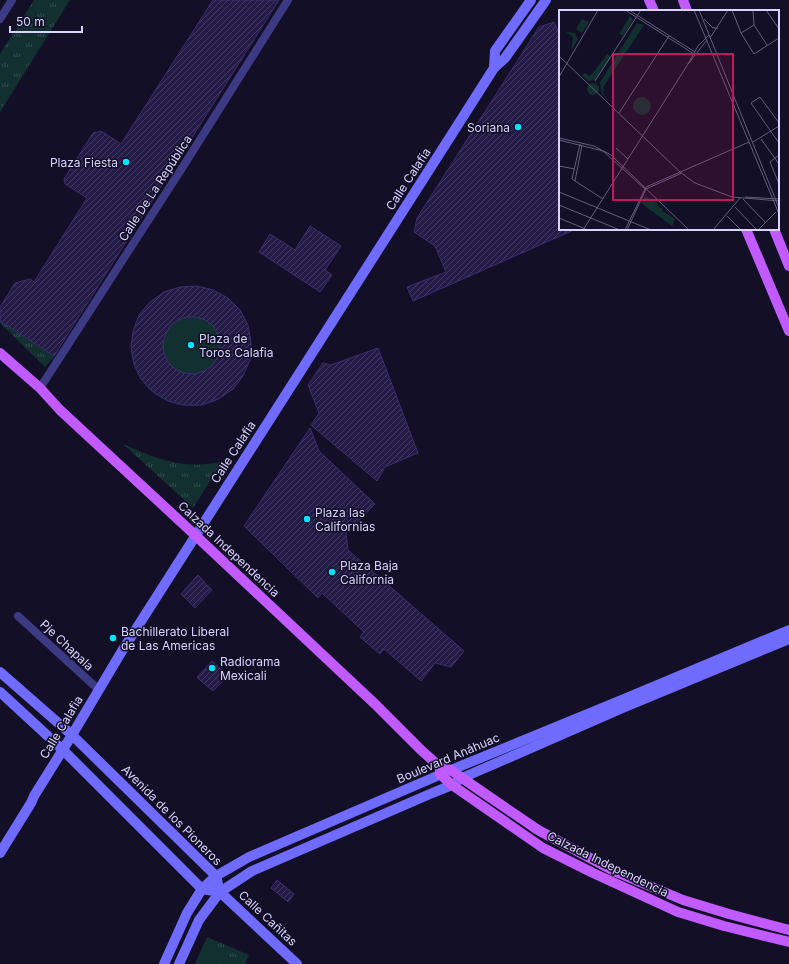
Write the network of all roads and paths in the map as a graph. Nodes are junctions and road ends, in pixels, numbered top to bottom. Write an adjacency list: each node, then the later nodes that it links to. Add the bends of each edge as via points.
1 (12, 0): 9 (street)
2 (288, 0): 16 (street, Calle De La República)
3 (531, 0): 10 (street, Calle Calafia, via 496,51)
4 (546, 0): 10 (street, Calle Calafia, via 505,58)
5 (649, 0): 7 (main road)
6 (683, 0): 8 (main road)
7 (654, 10)
8 (687, 10)
9 (0, 18)
10 (494, 68): 17 (street, Calle Calafia)
11 (746, 230): 14 (main road)
12 (774, 230): 13 (main road)
13 (789, 266)
14 (789, 331)
15 (0, 353): 16 (main road, Calzada Independencia)
16 (40, 388): 17 (main road, Calzada Independencia, via 60,410)
17 (195, 535): 22 (street, Calle Calafia); 26 (main road, Calzada Independencia, via 375,704)
18 (18, 616): 22 (street, Pje Chapala)
19 (789, 630): 27 (street, Boulevard Anáhuac)
20 (789, 638): 28 (street, Boulevard Anáhuac)
21 (0, 672): 24 (street, Avenida de los Pioneros)
22 (99, 690): 24 (street, Calle Calafia)
23 (0, 692): 25 (street)
24 (72, 735): 25 (street, Calle Calafia); 31 (street, Avenida de los Pioneros)
25 (63, 750): 30 (street, Calle Calafia); 32 (street)
26 (440, 770): 27 (main road, Calzada Independencia); 29 (main road, Calzada Independencia); 31 (street, Boulevard Anáhuac, via 249,857)
27 (451, 770): 28 (main road, Calzada Independencia)
28 (462, 778): 29 (street, Boulevard Anáhuac); 34 (main road, Calzada Independencia, via 538,830 616,872 682,900)
29 (452, 785): 33 (street, Boulevard Anáhuac, via 252,871); 35 (main road, Calzada Independencia, via 543,848 593,874 678,912)
30 (0, 853)
31 (216, 876): 32 (street, Boulevard Anáhuac); 33 (street, Avenida de los Pioneros)
32 (202, 889): 33 (street); 36 (street, Boulevard Anáhuac, via 187,913)
33 (220, 892): 37 (street, Boulevard Anáhuac, via 199,920); 38 (street, Calle Cañitas)
34 (789, 930)
35 (789, 942)
36 (164, 964)
37 (180, 964)
38 (297, 964)

